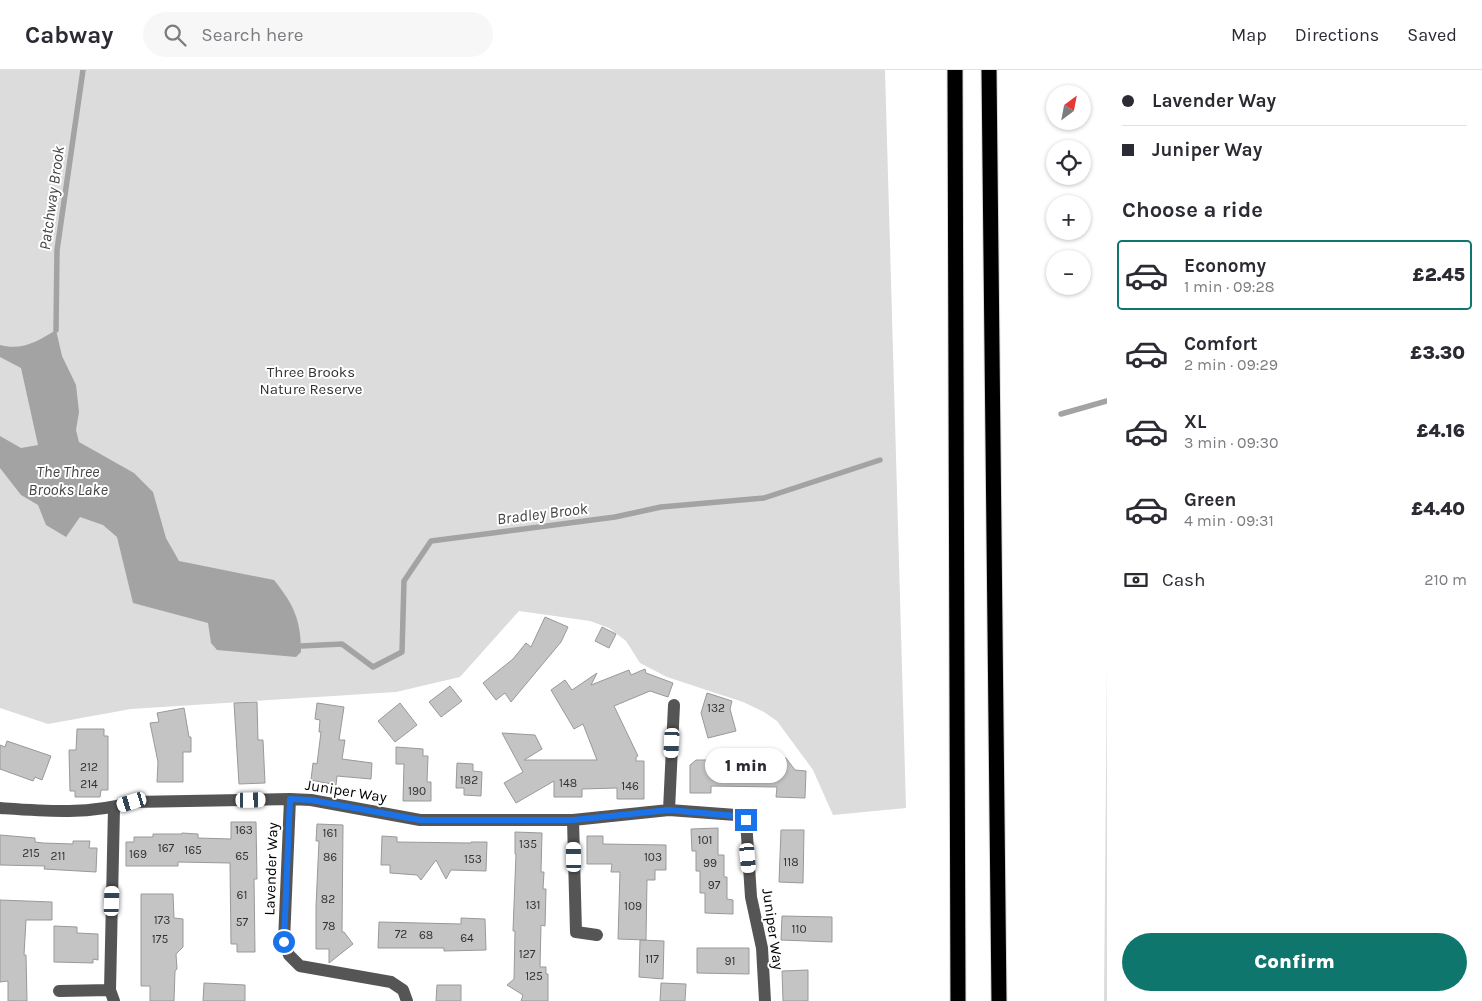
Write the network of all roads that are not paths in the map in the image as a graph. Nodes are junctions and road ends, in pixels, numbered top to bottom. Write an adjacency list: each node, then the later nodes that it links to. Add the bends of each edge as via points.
1 (955, 70): 14 (highway)
2 (989, 70): 15 (highway)
3 (674, 705): 7 (street)
4 (290, 799): 6 (street, Juniper Way, via 132,802); 8 (street, Juniper Way, via 420,820); 12 (street, Lavender Way, via 284,942 289,955 300,966 391,982 403,990)
5 (0, 808): 6 (street, Juniper Way, via 46,812)
6 (114, 808): 11 (street)
7 (669, 810): 8 (street, Juniper Way); 13 (street, Juniper Way, via 736,816 746,820 752,896 762,948)
8 (573, 820): 9 (street, via 576,932)
9 (597, 935)
10 (59, 991): 11 (street)
11 (112, 995)
12 (407, 1001)
13 (765, 1001)
14 (958, 1001)
15 (999, 1001)

